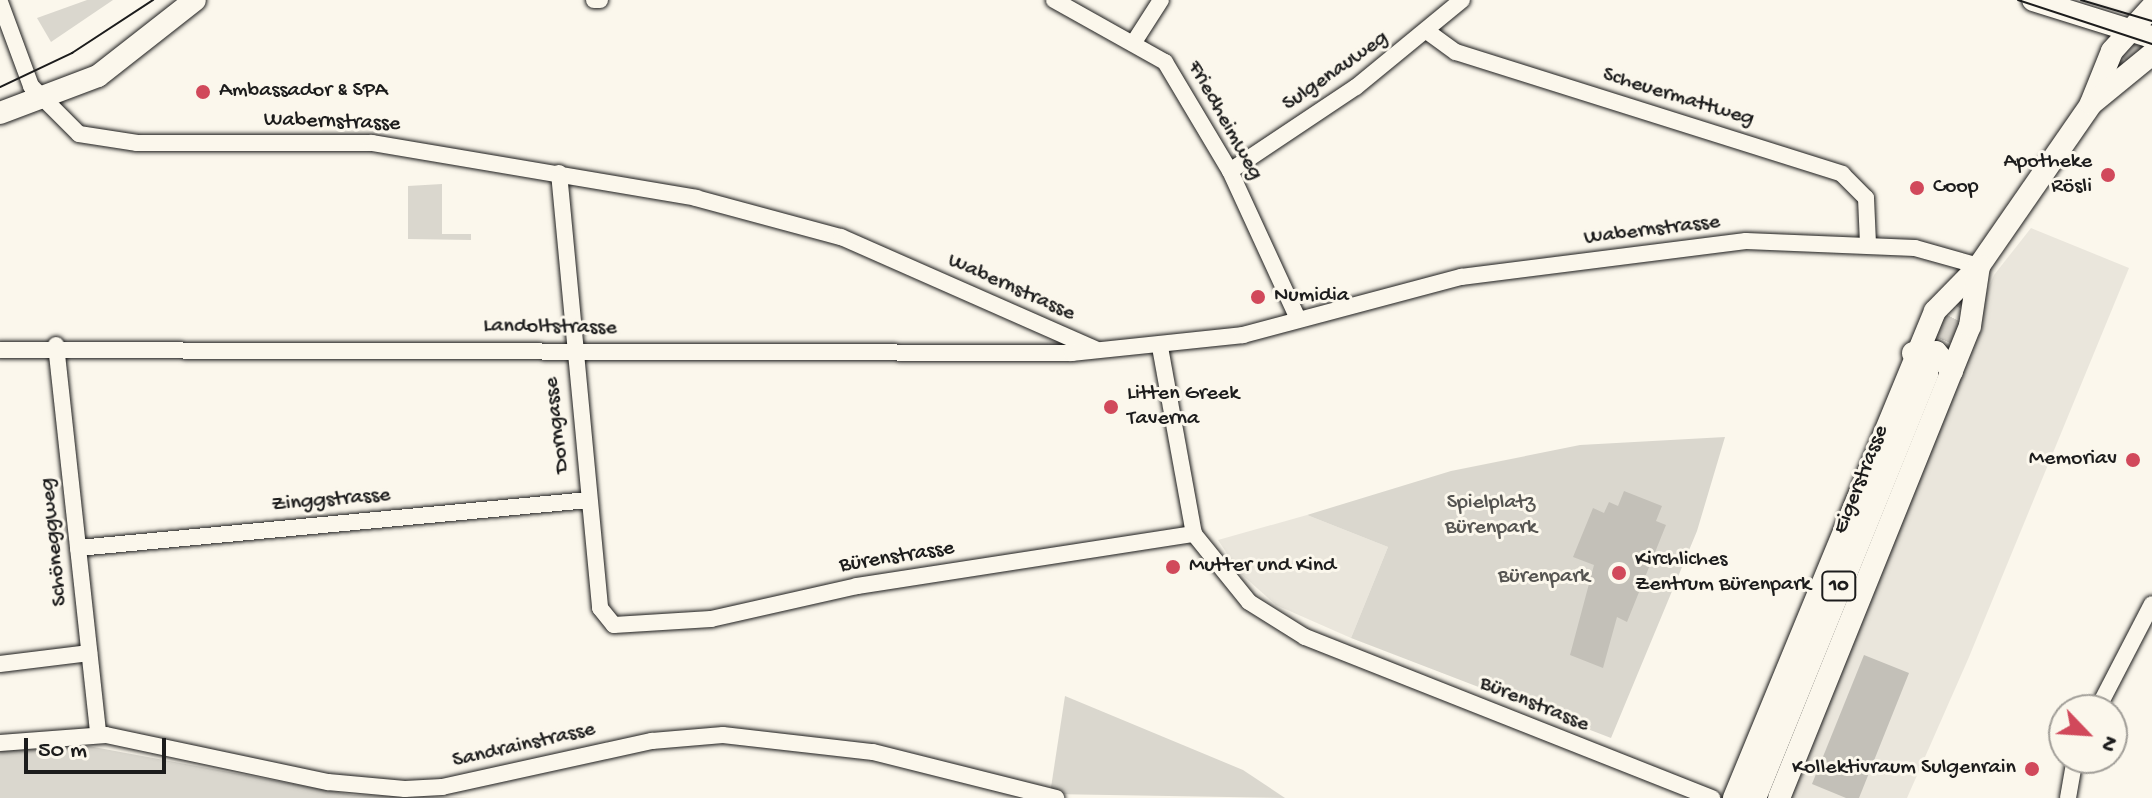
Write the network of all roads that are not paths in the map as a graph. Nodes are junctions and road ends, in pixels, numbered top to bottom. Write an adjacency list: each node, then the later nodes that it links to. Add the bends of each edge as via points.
1 (195, 0): 13 (main road, via 98,76)
2 (1054, 0): 11 (street, Friedheimweg)
3 (1161, 0): 11 (street)
4 (1462, 0): 9 (street, Sulgenauweg)
5 (2033, 0): 8 (main road)
6 (0, 2): 13 (street)
7 (2152, 7): 8 (main road, Eigerstrasse)
8 (2130, 30): 10 (main road); 14 (main road, Eigerstrasse, via 2104,64)
9 (1428, 32): 16 (street, Sulgenauweg); 18 (street, Scheuermattweg, via 1456,52 1842,174 1866,198)
10 (2152, 37)
11 (1136, 39): 16 (street, Friedheimweg, via 1165,62)
12 (2152, 54): 14 (main road, Eigerstrasse)
13 (41, 101): 15 (main road); 17 (street, Wabernstrasse, via 72,131 95,138 378,144)
14 (2091, 104): 19 (main road, Eigerstrasse)
15 (0, 113)
16 (1230, 171): 20 (street, Friedheimweg)
17 (559, 173): 24 (street, Dorngasse); 25 (street, Wabernstrasse, via 696,198 841,237)
18 (1868, 244): 19 (street, Wabernstrasse); 20 (street, Wabernstrasse, via 1746,241 1492,273)
19 (1979, 266): 26 (main road, Eigerstrasse, via 1935,311); 27 (main road, Eigerstrasse, via 1970,326)
20 (1298, 319): 22 (street, Wabernstrasse)
21 (56, 345): 23 (street, Landoltstrasse); 24 (street, Landoltstrasse); 31 (street, Schöneggweg)
22 (1160, 347): 25 (street, Wabernstrasse); 30 (street, Bürenstrasse)
23 (0, 350)
24 (572, 350): 25 (street, Landoltstrasse); 29 (street, Dorngasse)
25 (1100, 352)
26 (1913, 353): 27 (main road, via 1936,352); 42 (main road, Eigerstrasse)
27 (1952, 371): 44 (main road, Eigerstrasse)
28 (1926, 374): 43 (main road, Eigerstrasse / 10)
29 (589, 500): 31 (street, Zinggstrasse); 33 (street, Dorngasse, via 600,608)
30 (1194, 534): 33 (street, Bürenstrasse, via 857,586 711,619 626,628); 41 (street, Bürenstrasse, via 1221,573 1273,620)
31 (78, 548): 34 (street, Schöneggweg)
32 (2152, 604): 36 (street)
33 (609, 622)
34 (89, 653): 35 (street); 37 (street, Schöneggweg)
35 (0, 664)
36 (2105, 694)
37 (98, 734): 38 (street, Sandrainstrasse); 40 (street, Sandrainstrasse, via 328,782 405,789 652,741 723,735 886,755)
38 (0, 743)
39 (2072, 774): 45 (street)
40 (1056, 798)
41 (1712, 798)
42 (1734, 798)
43 (1754, 798)
44 (1779, 798)
45 (2068, 798)

